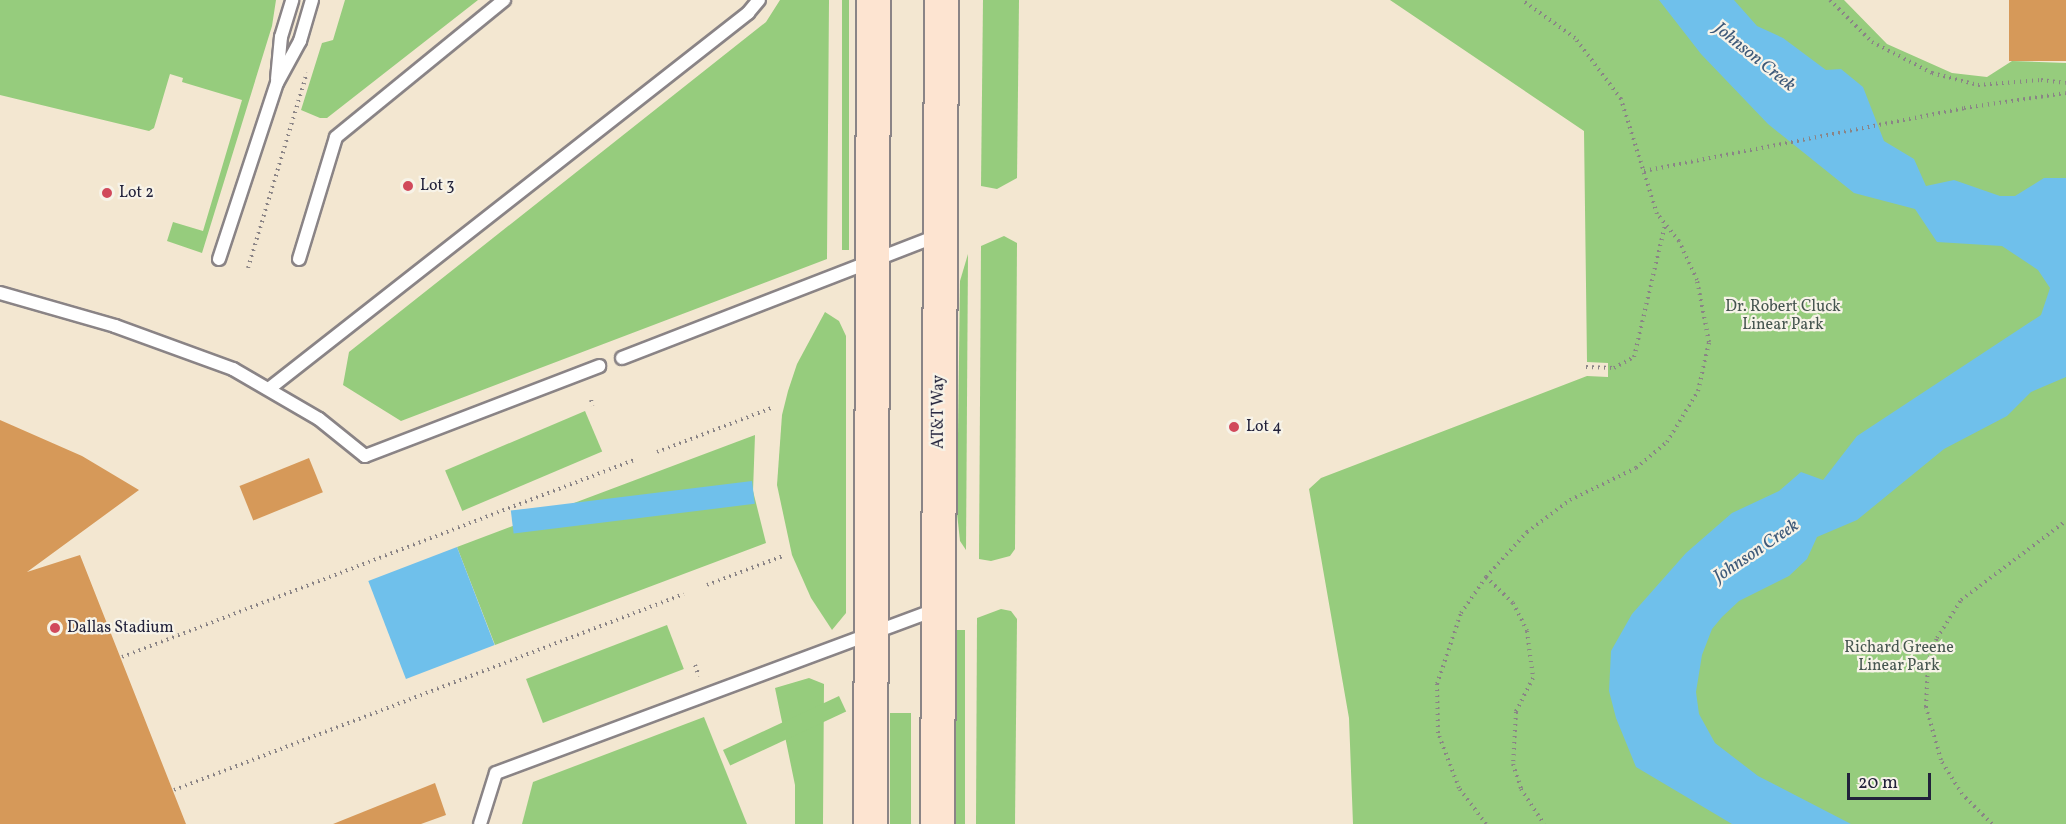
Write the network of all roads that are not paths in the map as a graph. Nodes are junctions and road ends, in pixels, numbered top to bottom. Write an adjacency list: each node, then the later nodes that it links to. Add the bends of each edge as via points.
1 (292, 0): 7 (lane, via 281,37)
2 (312, 0): 7 (lane, via 300,41)
3 (504, 0): 10 (lane, via 336,137)
4 (759, 0): 15 (lane, via 748,14)
5 (873, 0): 11 (main road)
6 (941, 0): 8 (main road, AT&T Way)
7 (277, 83): 9 (lane)
8 (940, 234): 11 (lane); 16 (main road, AT&T Way)
9 (219, 259)
10 (299, 260)
11 (872, 262): 13 (lane); 17 (main road)
12 (0, 293): 15 (lane, via 199,354)
13 (622, 358)
14 (598, 366): 15 (lane, via 365,456 319,418)
15 (270, 388)
16 (938, 609): 17 (lane); 20 (main road, AT&T Way)
17 (871, 636): 18 (lane, via 496,773); 19 (main road)
18 (480, 824)
19 (870, 824)
20 (937, 824)

